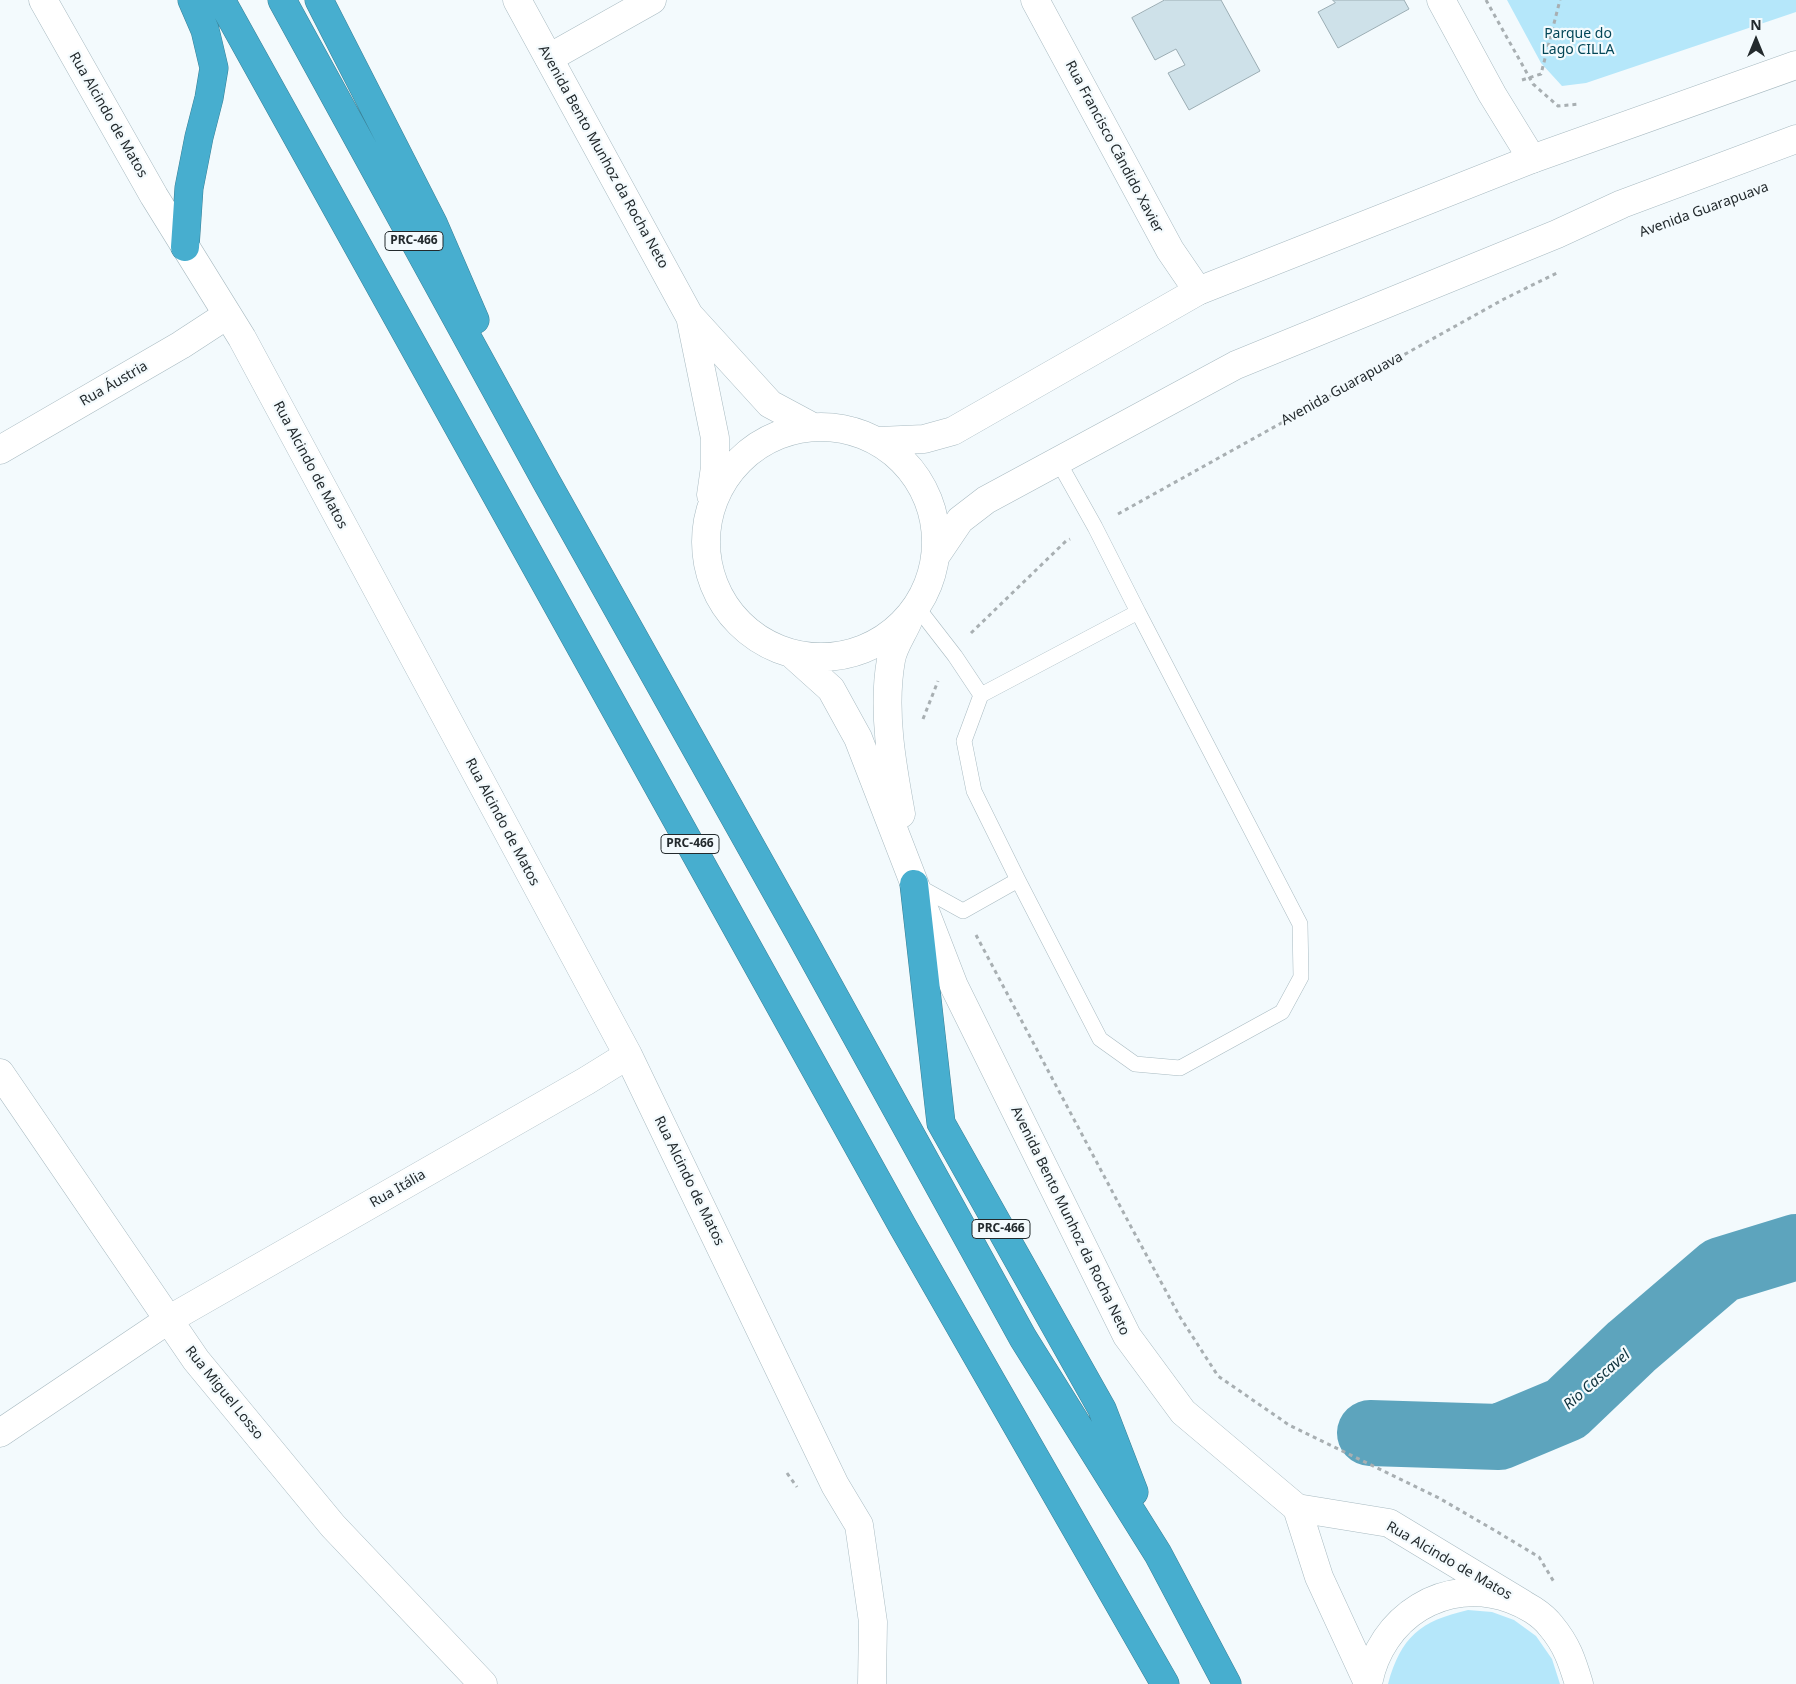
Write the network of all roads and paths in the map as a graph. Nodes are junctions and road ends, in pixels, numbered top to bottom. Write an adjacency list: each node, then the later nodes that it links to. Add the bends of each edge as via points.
1 (43, 0): 19 (main road, Rua Alcindo de Matos)
2 (192, 0): 19 (highway, via 205,30 214,68 188,188)
3 (221, 0): 53 (highway, PRC-466, via 903,1227)
4 (282, 0): 28 (highway, PRC-466)
5 (319, 0): 28 (highway, PRC-466, via 433,223)
6 (517, 0): 12 (main road, Avenida Bento Munhoz da Rocha Neto)
7 (652, 0): 12 (main road)
8 (1035, 0): 21 (main road, Rua Francisco Cândido Xavier, via 1170,250)
9 (1441, 0): 16 (main road)
10 (1486, 0): 14 (path)
11 (1560, 0): 14 (path, via 1542,74)
12 (549, 58): 23 (main road, Avenida Bento Munhoz da Rocha Neto)
13 (1796, 65): 18 (main road)
14 (1529, 77): 15 (path); 16 (path)
15 (1532, 84)
16 (1492, 94): 18 (main road)
17 (1796, 139): 27 (main road, via 1622,204 1557,234 1236,365)
18 (1532, 159): 21 (main road)
19 (185, 247): 22 (main road, Rua Alcindo de Matos)
20 (1567, 268): 30 (path, Avenida Guarapuava, via 1504,299)
21 (1198, 291): 25 (main road, via 952,431 924,439)
22 (227, 315): 26 (main road, Rua Áustria); 41 (main road, Rua Alcindo de Matos)
23 (690, 315): 24 (main road, Avenida Bento Munhoz da Rocha Neto, via 770,404); 29 (main road, Avenida Bento Munhoz da Rocha Neto, via 715,438)
24 (811, 426): 25 (main road, via 846,429); 29 (main road, via 777,434 747,452 724,478)
25 (879, 441): 31 (main road, via 905,462 924,489 935,521)
26 (0, 450)
27 (1058, 461): 30 (lane); 31 (main road, via 986,500 960,520)
28 (546, 481): 48 (highway, PRC-466, via 1023,1338)
29 (709, 510): 34 (main road, Avenida Bento Munhoz da Rocha Neto, via 705,547 712,583 730,614 758,639)
30 (1095, 527): 33 (lane); 35 (path, Avenida Guarapuava, via 1066,541 967,636)
31 (937, 554): 32 (main road, Avenida Bento Munhoz da Rocha Neto, via 930,582)
32 (914, 611): 34 (main road, via 886,638 857,652 825,657); 35 (lane); 39 (main road, Avenida Bento Munhoz da Rocha Neto, via 891,658 888,702 891,761)
33 (1138, 612): 36 (lane); 38 (lane, via 1300,924 1301,977 1282,1012 1180,1068 1135,1064 1100,1039)
34 (792, 654): 39 (main road, Avenida Bento Munhoz da Rocha Neto, via 831,689 858,738)
35 (955, 656): 36 (lane); 37 (path, Avenida Guarapuava, via 938,678)
36 (981, 695): 38 (lane, via 964,741 965,749 974,791)
37 (922, 722)
38 (1018, 880): 40 (lane)
39 (914, 884): 40 (lane); 47 (main road, Avenida Bento Munhoz da Rocha Neto, via 954,986 1127,1336 1182,1412); 48 (highway, PRC-466, via 941,1123 1102,1408)
40 (963, 911): 49 (path, via 1180,1316 1218,1376 1289,1425 1439,1498 1539,1557)
41 (628, 1055): 43 (main road, Rua Itália); 51 (main road, Rua Alcindo de Matos, via 835,1485 859,1525 873,1622)
42 (0, 1073): 43 (main road, Rua Miguel Losso)
43 (168, 1320): 44 (main road, Rua Itália); 52 (main road, Rua Miguel Losso, via 196,1360 333,1526)
44 (0, 1433)
45 (787, 1473): 46 (path)
46 (802, 1495)
47 (1297, 1508): 50 (main road, Rua Alcindo de Matos, via 1389,1523); 55 (main road, via 1319,1577)
48 (1158, 1554): 54 (highway, PRC-466)
49 (1559, 1590)
50 (1523, 1604): 55 (main road, via 1496,1594 1467,1592 1438,1597 1412,1610 1391,1630 1377,1655); 56 (main road, via 1550,1625 1570,1652)
51 (874, 1682)
52 (483, 1684)
53 (1165, 1684)
54 (1227, 1684)
55 (1368, 1684)
56 (1579, 1684)

